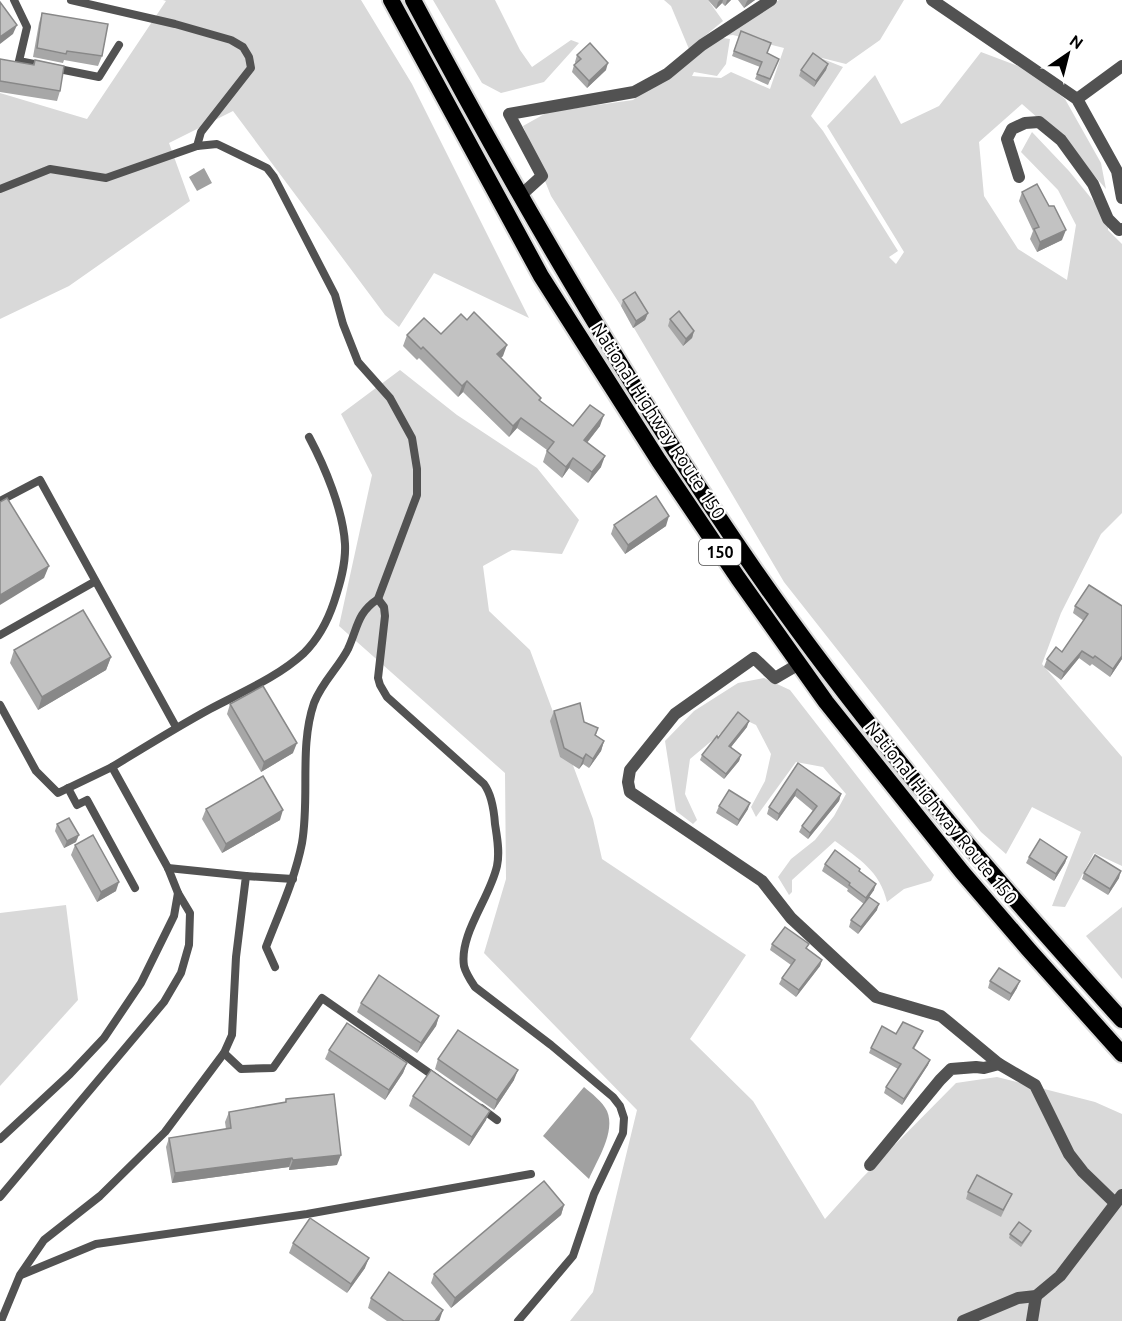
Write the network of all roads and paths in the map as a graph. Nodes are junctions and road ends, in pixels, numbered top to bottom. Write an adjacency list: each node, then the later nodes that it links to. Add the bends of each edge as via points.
1 (14, 0): 8 (lane, via 27,27 19,61 99,77)
2 (71, 0): 7 (lane)
3 (391, 0): 22 (highway, National Highway Route 150 / 150, via 541,276 666,471)
4 (413, 0): 14 (highway, National Highway Route 150 / 150)
5 (771, 0): 14 (street, via 702,45 667,74 634,92 508,114 543,176)
6 (933, 0): 10 (street)
7 (110, 4): 11 (lane, via 243,47 251,68 201,132)
8 (119, 45)
9 (1122, 66): 10 (street)
10 (1077, 99): 15 (street, via 1117,171)
11 (197, 146): 13 (lane, via 106,178 50,169); 20 (lane, via 217,144 267,168 274,177 335,295 358,362 390,398 412,438 417,495)
12 (1019, 177): 16 (street, via 1007,139 1012,129 1039,122 1061,140 1093,184 1108,219)
13 (0, 189)
14 (520, 196): 33 (highway, National Highway Route 150 / 150, via 595,326 756,572 944,816)
15 (1122, 198)
16 (1122, 229)
17 (309, 437): 24 (lane, via 341,518 345,545 344,567 331,613 305,652 279,672)
18 (0, 501): 19 (lane, via 40,480)
19 (94, 582): 21 (lane); 24 (lane)
20 (378, 600): 29 (lane, via 365,608 347,651 315,700 307,729 302,842); 48 (lane, via 384,606 385,616 380,685 387,697 489,791 498,862 465,941 464,968 468,977 475,987 613,1097 624,1118 623,1133 594,1194 573,1256)
21 (0, 635)
22 (799, 664): 35 (highway, National Highway Route 150 / 150, via 962,872); 36 (street, via 775,678 754,658 675,714 630,770 630,792 762,881 791,918 876,997 941,1016)
23 (0, 705): 26 (lane, via 36,771 58,793)
24 (176, 727): 25 (lane)
25 (112, 767): 26 (lane); 27 (lane)
26 (68, 788): 30 (lane, via 77,805 87,800)
27 (168, 868): 28 (lane); 31 (lane)
28 (246, 876): 29 (lane); 34 (lane, via 232,1035)
29 (293, 879): 32 (lane, via 266,947)
30 (135, 888)
31 (178, 893): 40 (lane, via 174,916 150,965 104,1038); 43 (lane, via 190,914 189,945 181,973 165,1002)
32 (275, 967)
33 (1122, 1020)
34 (224, 1053): 37 (lane, via 241,1069 273,1068 322,998); 45 (lane, via 165,1132 100,1196 44,1240)
35 (1122, 1054)
36 (999, 1064): 41 (street, via 951,1069); 44 (street, via 1035,1085 1069,1154 1083,1172)
37 (450, 1087)
38 (469, 1100): 39 (lane)
39 (497, 1120)
40 (0, 1139)
41 (870, 1165)
42 (531, 1174): 45 (lane, via 307,1214 96,1244)
43 (0, 1197)
44 (1119, 1199): 46 (street, via 1060,1276)
45 (20, 1275): 47 (lane)
46 (1035, 1296): 49 (street, via 1018,1298); 50 (street)
47 (2, 1321)
48 (518, 1321)
49 (963, 1321)
50 (1032, 1321)

